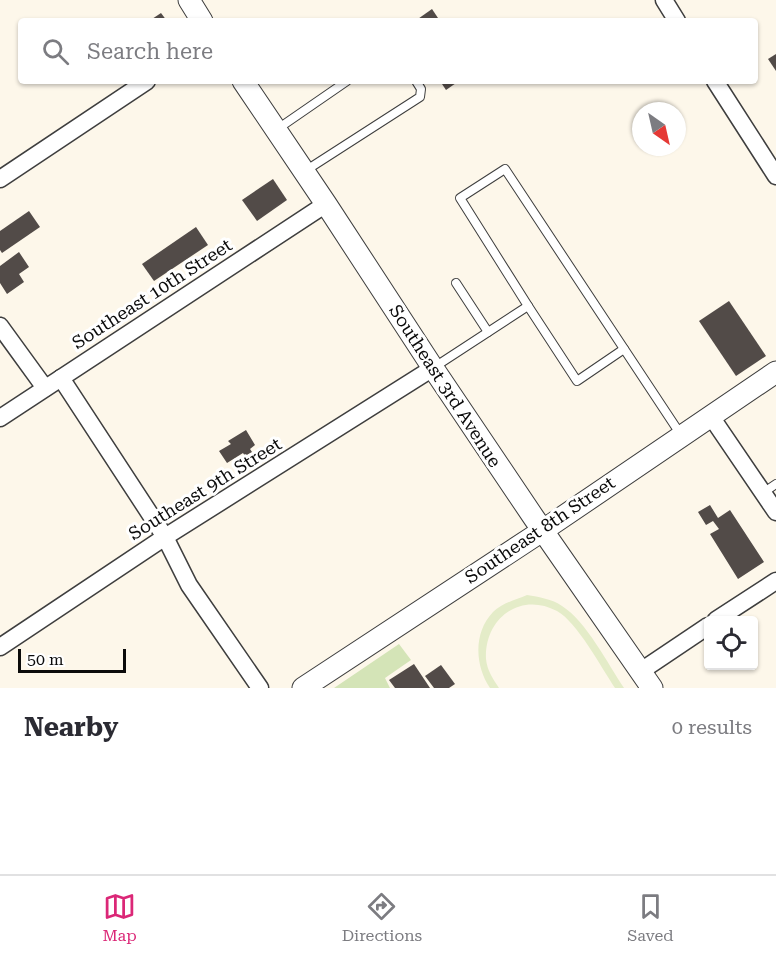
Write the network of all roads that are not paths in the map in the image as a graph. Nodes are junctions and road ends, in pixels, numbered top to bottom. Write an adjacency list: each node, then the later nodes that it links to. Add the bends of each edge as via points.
1 (189, 0): 3 (street)
2 (664, 0): 4 (street)
3 (200, 18)
4 (675, 18)
5 (142, 84): 13 (street)
6 (245, 84): 10 (street, Southeast 3rd Avenue)
7 (343, 84): 10 (lane)
8 (418, 84): 11 (lane, via 420,97)
9 (717, 84): 12 (street)
10 (276, 130): 11 (street, Southeast 3rd Avenue)
11 (305, 171): 14 (street, Southeast 3rd Avenue)
12 (776, 176)
13 (0, 179)
14 (327, 204): 20 (street, Southeast 3rd Avenue); 22 (street, Southeast 10th Street)
15 (456, 283): 18 (lane)
16 (528, 306): 18 (lane); 19 (lane, via 577,381); 19 (lane, via 460,198 505,169)
17 (0, 326): 23 (street)
18 (488, 332): 20 (lane)
19 (624, 349): 26 (lane)
20 (433, 368): 29 (street, Southeast 3rd Avenue); 30 (street, Southeast 9th Street)
21 (775, 376): 24 (street, Southeast 8th Street)
22 (61, 378): 23 (street, Southeast 10th Street); 30 (street)
23 (45, 388): 25 (street, Southeast 10th Street)
24 (710, 415): 26 (street, Southeast 8th Street); 27 (street)
25 (0, 418)
26 (681, 435): 29 (street, Southeast 8th Street)
27 (769, 488): 28 (street)
28 (776, 512)
29 (542, 531): 35 (street, Southeast 3rd Avenue); 37 (street, Southeast 8th Street)
30 (165, 537): 34 (street, Southeast 9th Street); 36 (street, via 189,585)
31 (776, 580): 32 (street)
32 (723, 616)
33 (704, 629): 35 (street)
34 (0, 647)
35 (646, 680)
36 (260, 688)
37 (303, 688)

